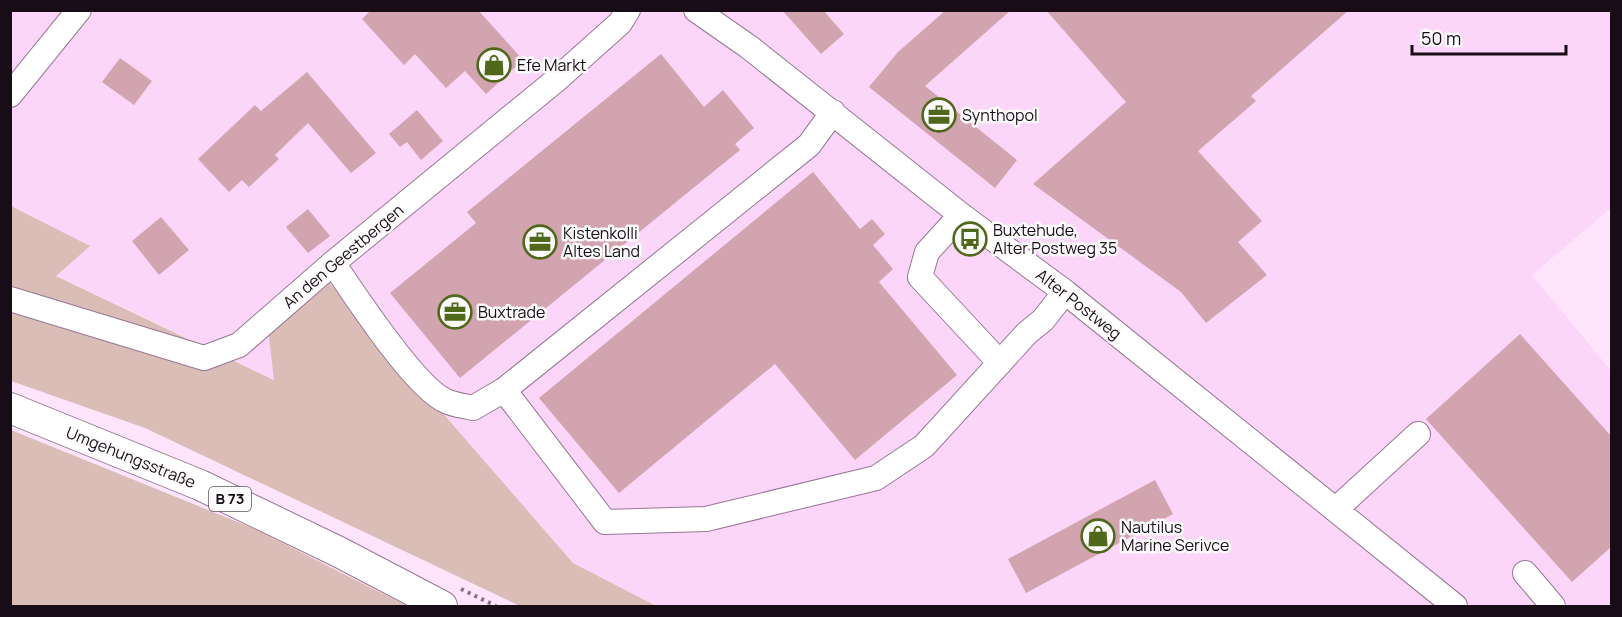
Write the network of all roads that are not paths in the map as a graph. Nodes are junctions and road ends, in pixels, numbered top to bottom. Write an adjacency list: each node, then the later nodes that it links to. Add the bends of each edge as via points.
1 (79, 10): 4 (street)
2 (696, 10): 5 (street, Alter Postweg)
3 (617, 15): 7 (street, An den Geestbergen, via 546,89)
4 (10, 95)
5 (833, 112): 6 (street, Alter Postweg); 11 (street, via 809,145)
6 (961, 215): 8 (street, Alter Postweg); 10 (street, via 927,252 920,278)
7 (333, 263): 9 (street, An den Geestbergen, via 238,345 204,358); 11 (street, via 373,323 425,385 445,401 473,408)
8 (1065, 292): 10 (street); 14 (street, Alter Postweg)
9 (10, 300)
10 (1000, 363): 11 (street, via 924,446 876,478 706,519 605,522)
11 (504, 390)
12 (10, 408): 16 (main road, Umgehungsstraße / B 73, via 200,485)
13 (1418, 434): 14 (street)
14 (1336, 509): 17 (street, Alter Postweg)
15 (1525, 573): 18 (street)
16 (442, 606)
17 (1455, 606)
18 (1553, 606)

